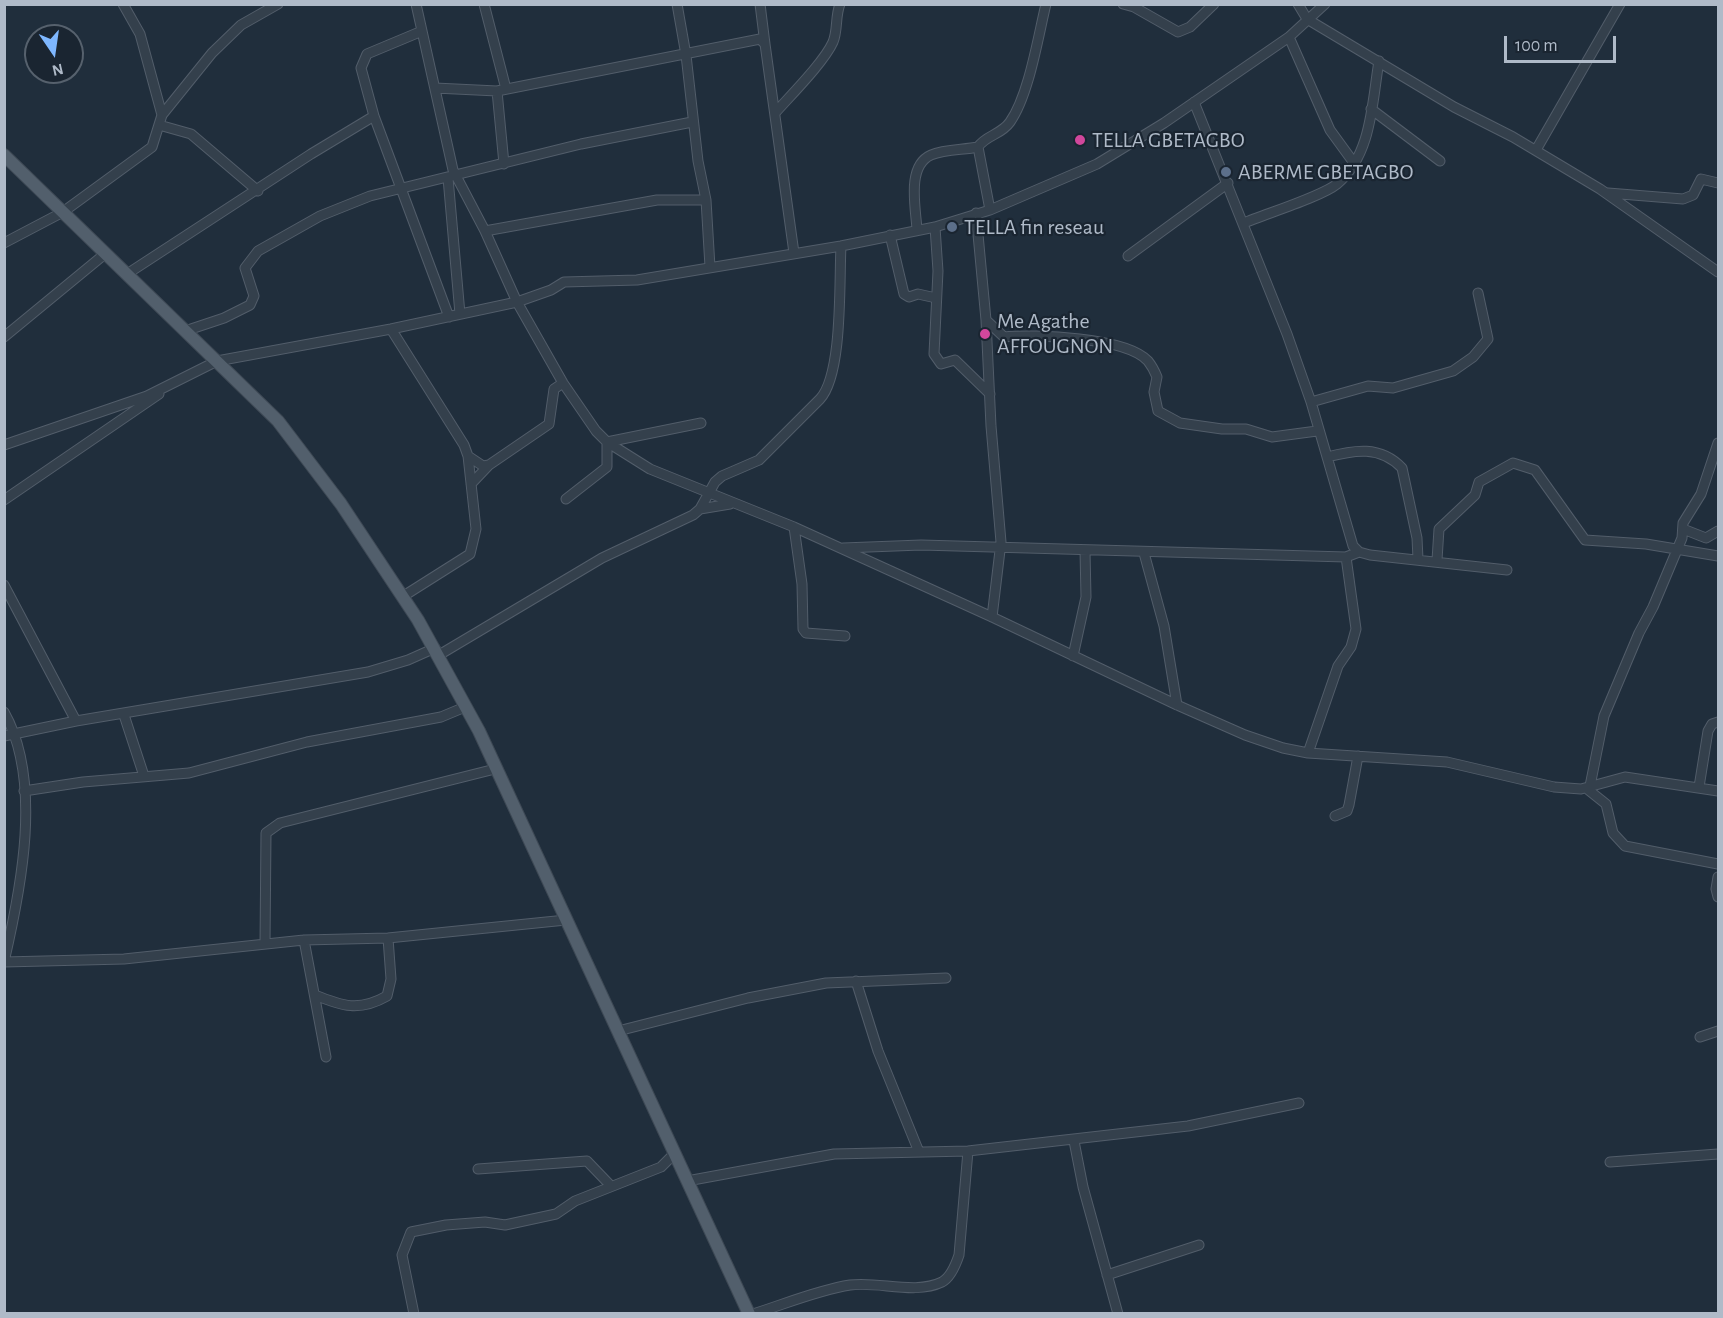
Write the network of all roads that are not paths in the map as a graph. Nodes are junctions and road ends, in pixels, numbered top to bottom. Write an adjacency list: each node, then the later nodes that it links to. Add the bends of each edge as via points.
1 (123, 4): 26 (street, via 140,34)
2 (278, 4): 26 (street, via 241,25 212,53)
3 (416, 4): 15 (street)
4 (484, 4): 21 (street)
5 (677, 4): 18 (street)
6 (760, 4): 17 (street)
7 (840, 4): 24 (street, via 836,33 829,48)
8 (1046, 4): 28 (street, via 1018,107 1001,133 984,139)
9 (1123, 4): 10 (street, via 1178,32 1190,27)
10 (1214, 4)
11 (1298, 4): 14 (street)
12 (1325, 4): 14 (street)
13 (1620, 4): 29 (street)
14 (1307, 19): 16 (street); 19 (street)
15 (422, 31): 20 (street); 25 (street, via 364,58 361,68)
16 (1289, 37): 22 (street); 32 (street, via 1330,130)
17 (765, 44): 18 (street, via 757,38); 24 (street)
18 (686, 55): 21 (street); 27 (street)
19 (1379, 61): 23 (street); 29 (street, via 1454,107)
20 (435, 88): 21 (street); 34 (street)
21 (502, 90): 33 (street)
22 (1194, 102): 35 (street); 41 (street, via 1096,164)
23 (1371, 109): 31 (street); 32 (street, via 1366,138)
24 (775, 113): 52 (street)
25 (374, 116): 37 (street); 38 (street)
26 (160, 120): 38 (street, via 191,134); 42 (street, via 152,147)
27 (692, 122): 33 (street); 40 (street)
28 (978, 147): 41 (street); 46 (street, via 931,155 920,167 914,185)
29 (1536, 150): 39 (street)
30 (4, 155): 42 (main road)
31 (1440, 161)
32 (1354, 163): 44 (street, via 1327,190)
33 (504, 164): 34 (street)
34 (452, 177): 37 (street); 47 (street); 60 (street)
35 (1228, 183): 44 (street); 53 (street)
36 (1719, 183): 39 (street, via 1701,179 1693,195 1683,198)
37 (400, 187): 61 (street); 64 (street, via 320,216 258,250 245,268 254,296 250,305)
38 (258, 190): 56 (street)
39 (1605, 193): 55 (street)
40 (706, 200): 47 (street, via 657,200); 54 (street)
41 (990, 210): 43 (street)
42 (63, 212): 49 (street); 51 (main road)
43 (976, 213): 45 (street); 62 (street)
44 (1244, 223): 70 (street)
45 (935, 227): 46 (street); 58 (street)
46 (917, 230): 48 (street)
47 (485, 231): 59 (street)
48 (890, 235): 50 (street); 58 (street, via 904,294)
49 (4, 243)
50 (840, 246): 52 (street); 80 (street, via 834,364 827,390 759,460 722,476)
51 (106, 253): 56 (main road); 65 (street)
52 (794, 253): 54 (street)
53 (1128, 256)
54 (710, 267): 59 (street, via 627,281 564,282 551,291)
55 (1719, 272)
56 (127, 274): 64 (main road)
57 (1478, 293): 70 (street, via 1488,339 1463,365 1393,388 1368,386)
58 (936, 298): 69 (street, via 934,354 938,362 955,360)
59 (517, 302): 60 (street); 67 (street)
60 (460, 314): 61 (street)
61 (449, 317): 63 (street)
62 (986, 320): 69 (street); 72 (street, via 1004,337 1036,334 1081,338 1145,359 1157,377 1154,392 1158,411 1180,423 1246,429 1272,437)
63 (391, 329): 66 (street); 76 (street)
64 (185, 332): 66 (main road)
65 (4, 337)
66 (217, 361): 68 (street); 100 (main road, via 278,421)
67 (563, 383): 73 (street); 78 (street, via 554,389 549,424)
68 (167, 386): 75 (street, via 112,410); 82 (street, via 129,417)
69 (990, 394): 90 (street)
70 (1311, 402): 72 (street)
71 (701, 423): 73 (street)
72 (1317, 431): 77 (street)
73 (607, 442): 80 (street, via 650,469); 81 (street, via 607,467)
74 (1719, 443): 86 (street, via 1701,494)
75 (4, 446)
76 (468, 456): 78 (street, via 483,466); 79 (street)
77 (1327, 457): 92 (street, via 1353,546); 96 (street, via 1374,451 1402,468)
78 (489, 465): 79 (street)
79 (471, 484): 100 (street, via 476,529 470,554)
80 (709, 494): 83 (street); 84 (street)
81 (566, 499)
82 (4, 501)
83 (732, 503): 84 (street); 85 (street)
84 (700, 509): 103 (street, via 602,558)
85 (794, 527): 88 (street); 102 (street, via 803,629 806,633)
86 (1683, 529): 87 (street, via 1706,538); 89 (street)
87 (1719, 531)
88 (840, 548): 90 (street, via 921,545); 101 (street)
89 (1677, 548): 94 (street); 97 (street, via 1585,540 1535,470 1513,463 1479,482 1475,495 1442,526); 115 (street, via 1604,716)
90 (1000, 549): 91 (street); 101 (street)
91 (1085, 551): 93 (street); 104 (street, via 1086,597)
92 (1359, 552): 95 (street); 96 (street)
93 (1144, 553): 95 (street); 105 (street, via 1164,626)
94 (1719, 556)
95 (1346, 557): 113 (street, via 1356,629 1351,647 1338,666)
96 (1418, 559): 97 (street)
97 (1437, 560): 98 (street)
98 (1507, 570)
99 (4, 585): 109 (street)
100 (402, 597): 103 (main road)
101 (992, 616): 104 (street)
102 (845, 636)
103 (437, 652): 106 (main road); 108 (street, via 368,672)
104 (1073, 656): 105 (street)
105 (1177, 705): 113 (street, via 1245,735)
106 (465, 707): 116 (main road); 117 (street, via 441,717 307,742 189,773)
107 (4, 712): 111 (street)
108 (124, 715): 109 (street); 117 (street)
109 (76, 721): 111 (street)
110 (1719, 722): 120 (street, via 1708,731)
111 (16, 733): 112 (street); 121 (street)
112 (4, 736)
113 (1308, 753): 114 (street)
114 (1358, 756): 119 (street, via 1447,762 1554,787); 123 (street, via 1349,806)
115 (1596, 764): 118 (street); 119 (street)
116 (495, 769): 127 (main road); 130 (street, via 280,823 266,833)
117 (144, 776): 121 (street)
118 (1609, 779): 119 (street); 120 (street, via 1625,777)
119 (1588, 787): 124 (street, via 1605,804 1613,833 1625,846)
120 (1699, 788): 122 (street)
121 (24, 791): 131 (street, via 24,846)
122 (1719, 792)
123 (1335, 816)
124 (1719, 864)
125 (1719, 877): 126 (street)
126 (1719, 897)
127 (566, 920): 128 (street); 135 (main road)
128 (388, 938): 129 (street); 134 (street, via 391,979 387,996 341,1007)
129 (304, 940): 130 (street); 134 (street)
130 (265, 944): 131 (street, via 124,959)
131 (5, 962)
132 (946, 978): 133 (street)
133 (856, 981): 135 (street, via 748,998); 142 (street, via 878,1051)
134 (315, 995): 138 (street)
135 (618, 1031): 144 (main road)
136 (1719, 1031): 137 (street)
137 (1700, 1037)
138 (326, 1057)
139 (1299, 1103): 140 (street, via 1188,1126)
140 (1074, 1141): 141 (street); 150 (street)
141 (969, 1151): 142 (street); 152 (street, via 959,1255 944,1281 918,1287 839,1287)
142 (919, 1152): 147 (street, via 834,1154)
143 (1719, 1154): 145 (street)
144 (673, 1155): 147 (main road); 148 (street, via 661,1167)
145 (1610, 1162)
146 (477, 1169): 148 (street, via 587,1161)
147 (687, 1181): 152 (main road)
148 (611, 1186): 151 (street, via 556,1214 505,1226 475,1223 411,1232 402,1255)
149 (1199, 1245): 150 (street)
150 (1107, 1275): 153 (street)
151 (414, 1314)
152 (751, 1314)
153 (1118, 1314)

